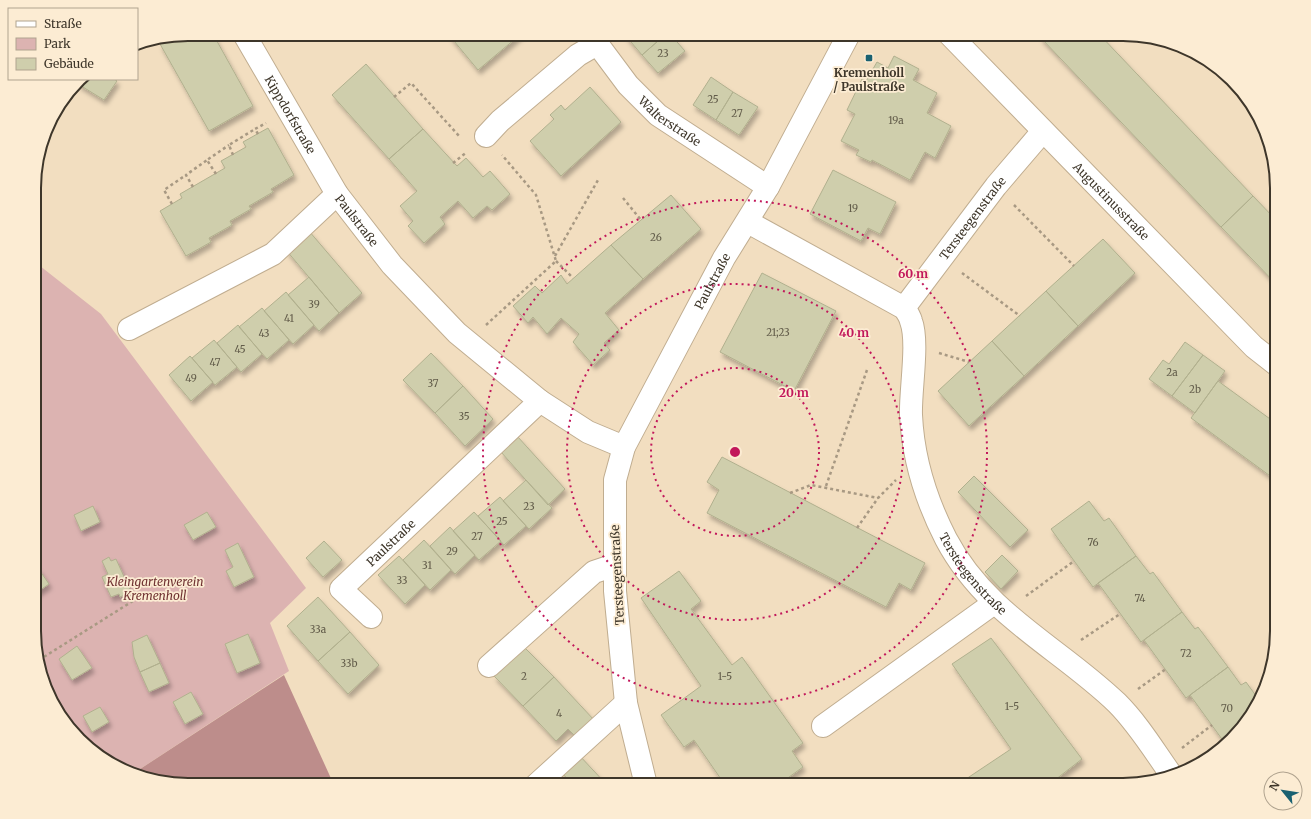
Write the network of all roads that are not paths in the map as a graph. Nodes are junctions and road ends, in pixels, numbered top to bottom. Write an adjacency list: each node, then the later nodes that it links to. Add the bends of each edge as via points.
1 (248, 41): 9 (street, Kippdorfstraße)
2 (591, 41): 7 (street)
3 (595, 41): 8 (street, Walterstraße, via 628,85 658,116)
4 (845, 41): 8 (street, Paulstraße)
5 (956, 41): 6 (street, Augustinusstraße)
6 (1043, 131): 11 (street, Tersteegenstraße, via 996,186); 13 (street, Augustinusstraße, via 1254,347)
7 (478, 143)
8 (768, 187): 10 (street, Paulstraße)
9 (337, 194): 12 (street, Paulstraße, via 273,254); 14 (street, Paulstraße, via 392,265 457,333)
10 (748, 222): 11 (street); 15 (street, Paulstraße, via 724,258)
11 (904, 308): 17 (street, Tersteegenstraße, via 912,322 914,346 911,415 917,459 933,512 947,540 982,590)
12 (129, 329)
13 (1270, 360)
14 (540, 401): 15 (street, Paulstraße, via 588,432); 18 (street, Paulstraße, via 341,589)
15 (624, 446): 16 (street, Tersteegenstraße, via 615,480)
16 (615, 565): 19 (street, via 594,572); 20 (street, Tersteegenstraße, via 615,591)
17 (999, 607): 21 (street); 22 (street, Tersteegenstraße, via 1118,704)
18 (371, 617)
19 (489, 666)
20 (626, 703): 23 (street); 24 (street, Tersteegenstraße)
21 (823, 726)
22 (1166, 768)
23 (544, 778)
24 (644, 778)

